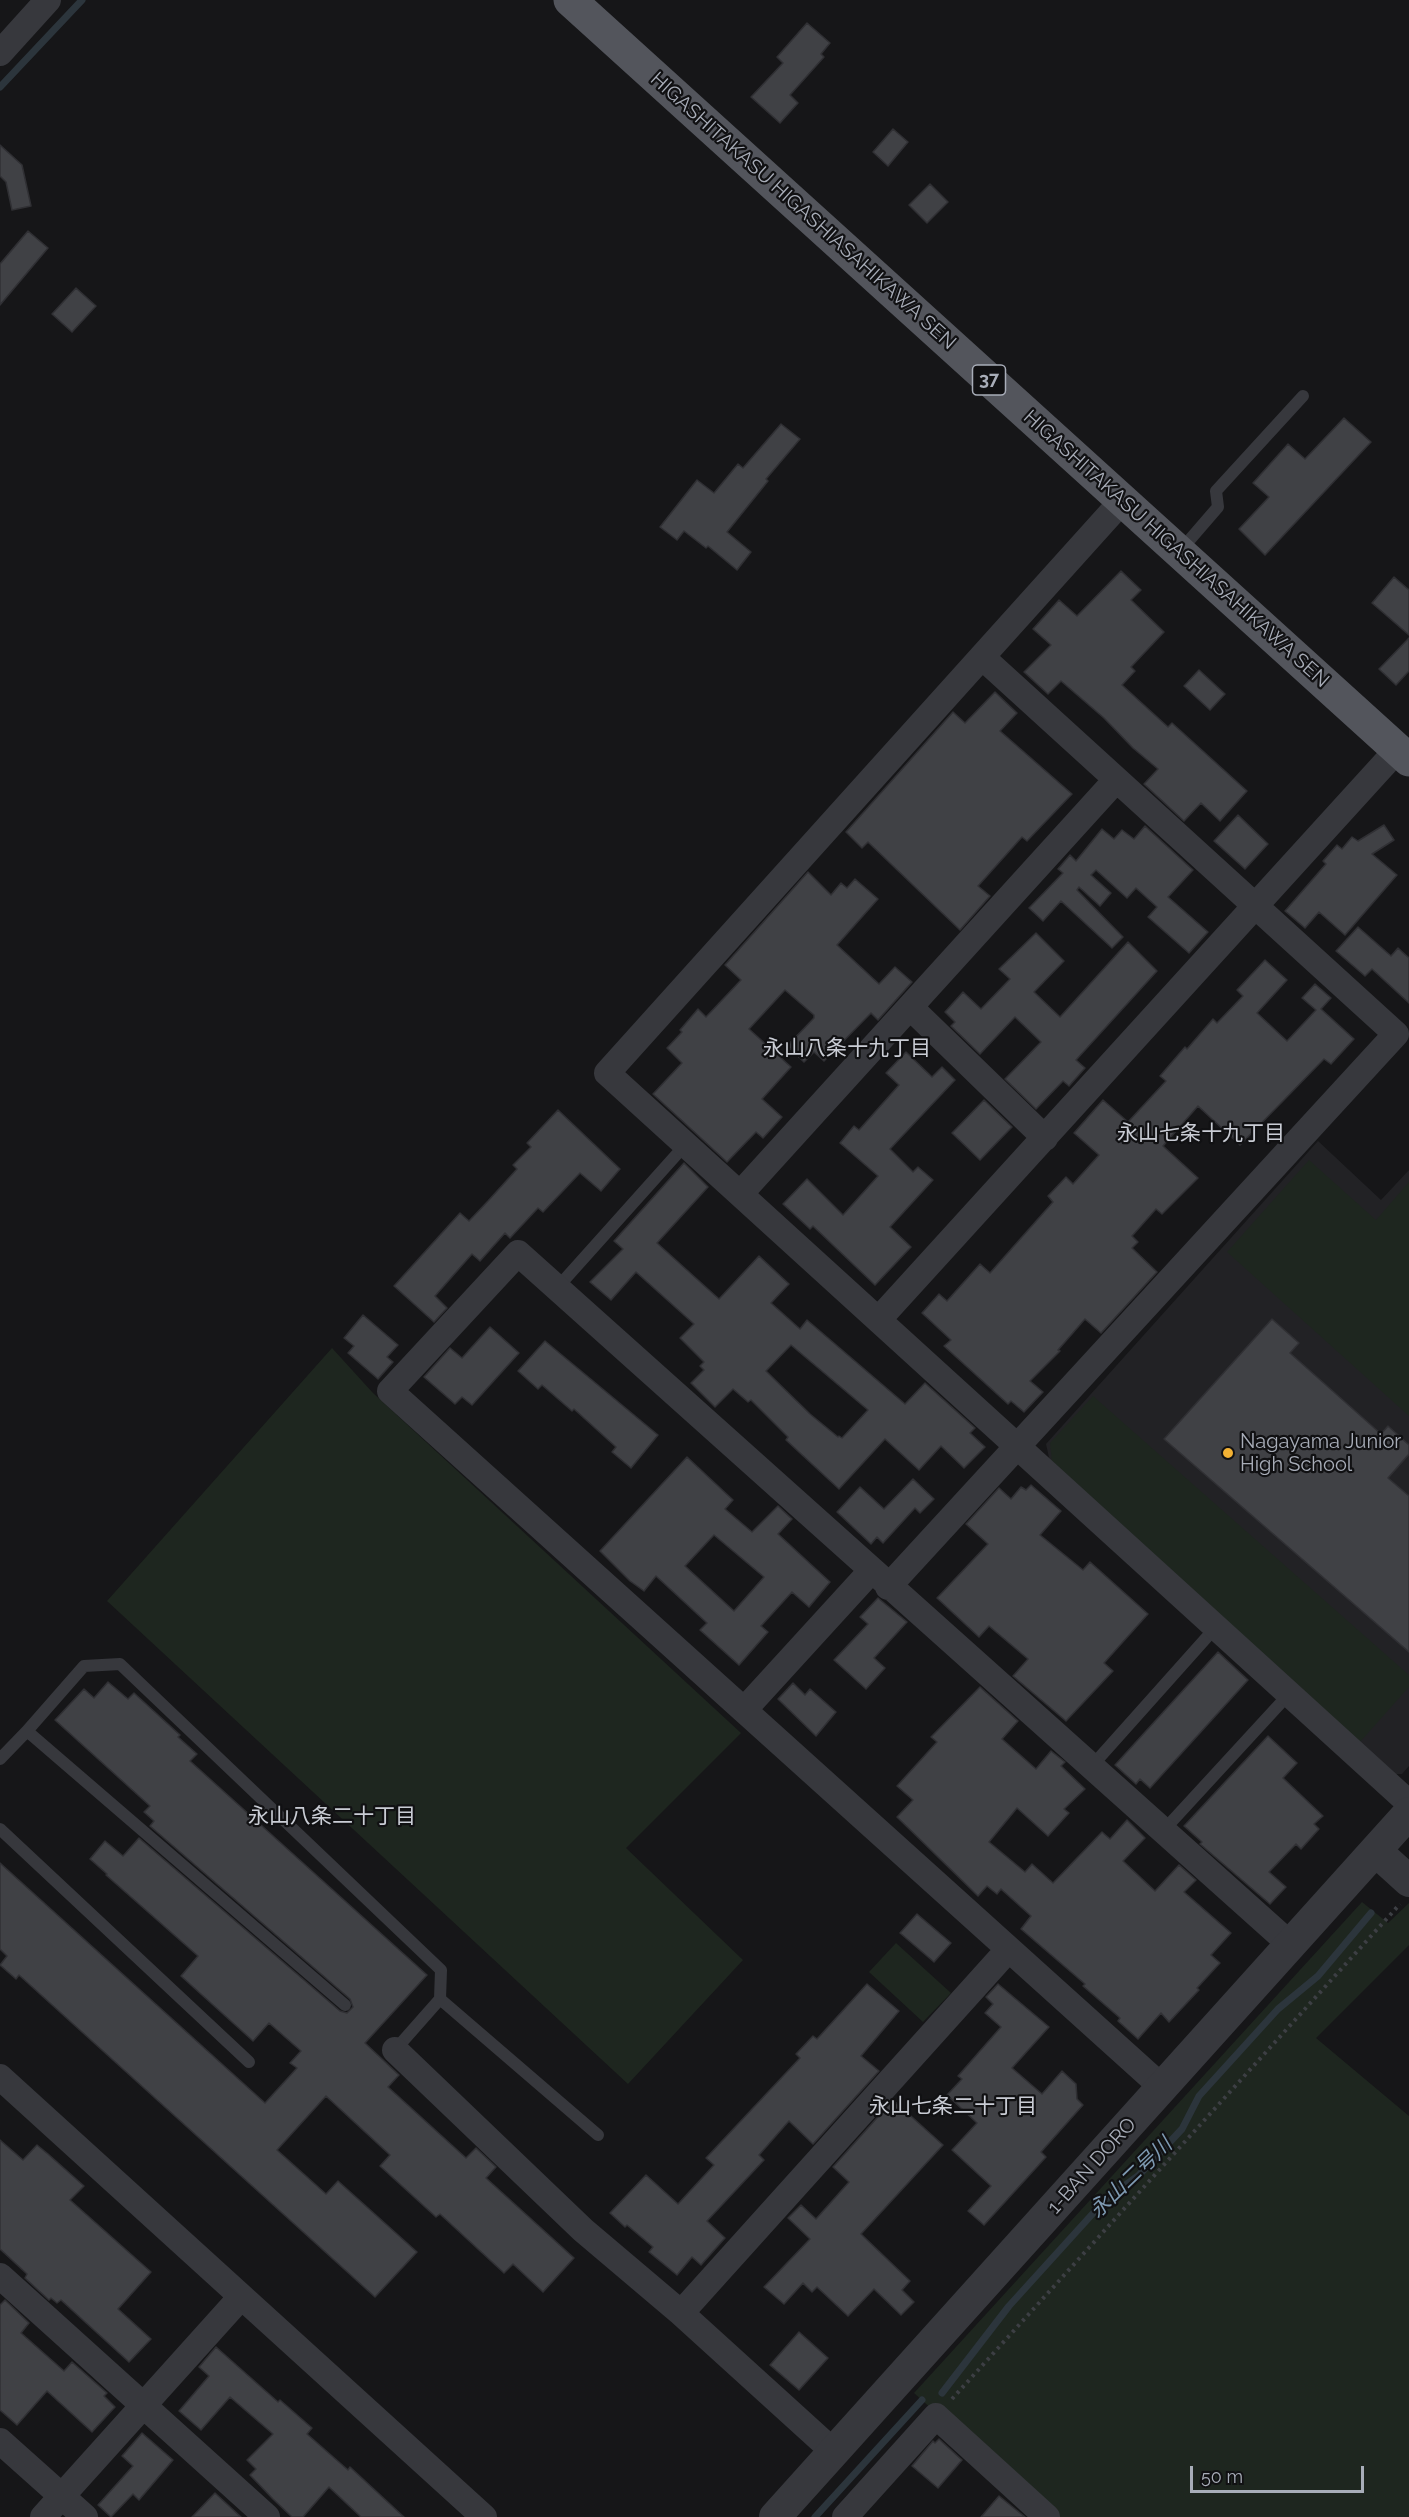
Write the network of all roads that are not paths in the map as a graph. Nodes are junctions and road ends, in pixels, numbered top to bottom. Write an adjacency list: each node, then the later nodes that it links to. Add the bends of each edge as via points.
1 (48, 0): 3 (street)
2 (570, 0): 5 (main road, HIGASHITAKASU HIGASHIASAHIKAWA SEN / 37)
3 (0, 53)
4 (1303, 396): 6 (lane, via 1216,491 1218,507)
5 (1123, 500): 6 (main road, HIGASHITAKASU HIGASHIASAHIKAWA SEN / 37); 7 (street)
6 (1179, 551): 8 (main road, HIGASHITAKASU HIGASHIASAHIKAWA SEN / 37)
7 (982, 657): 9 (street); 13 (street, via 608,1073)
8 (1403, 754): 10 (street)
9 (1116, 780): 10 (street); 11 (street)
10 (1256, 907): 12 (street); 17 (street, via 1395,1034)
11 (911, 1008): 12 (street); 14 (street)
12 (1045, 1138): 16 (street)
13 (686, 1144): 14 (street); 15 (lane)
14 (740, 1194): 16 (street)
15 (557, 1288): 18 (street); 21 (street, via 518,1253 390,1391)
16 (879, 1318): 17 (street)
17 (1018, 1446): 18 (street); 19 (street)
18 (880, 1579): 21 (street); 24 (street)
19 (1216, 1627): 20 (street); 24 (lane)
20 (1289, 1694): 25 (street); 28 (lane)
21 (744, 1710): 32 (street)
22 (27, 1731): 23 (lane); 33 (lane, via 84,1666 120,1664 441,1970); 34 (lane)
23 (0, 1759)
24 (1091, 1767): 28 (street)
25 (1409, 1803)
26 (1409, 1814): 29 (street, 1-BAN DORO)
27 (0, 1829): 36 (lane)
28 (1163, 1831): 31 (street)
29 (1376, 1851): 30 (street); 31 (street, 1-BAN DORO)
30 (1407, 1890)
31 (1291, 1945): 38 (street, 1-BAN DORO)
32 (1008, 1950): 38 (street); 42 (street)
33 (440, 1999): 35 (lane); 39 (lane)
34 (345, 2005)
35 (395, 2050): 42 (street, via 583,2230)
36 (249, 2062)
37 (0, 2077): 41 (street)
38 (1163, 2088): 45 (street, 1-BAN DORO)
39 (598, 2135)
40 (0, 2276): 43 (street)
41 (241, 2297): 43 (street); 51 (street)
42 (681, 2313): 45 (street)
43 (143, 2405): 46 (street); 50 (street)
44 (0, 2441): 46 (street)
45 (832, 2451): 52 (street, 1-BAN DORO)
46 (62, 2496): 48 (street); 49 (street)
47 (859, 2512): 53 (street, via 936,2416)
48 (43, 2517)
49 (85, 2517)
50 (267, 2517)
51 (484, 2517)
52 (775, 2517)
53 (1047, 2517)

